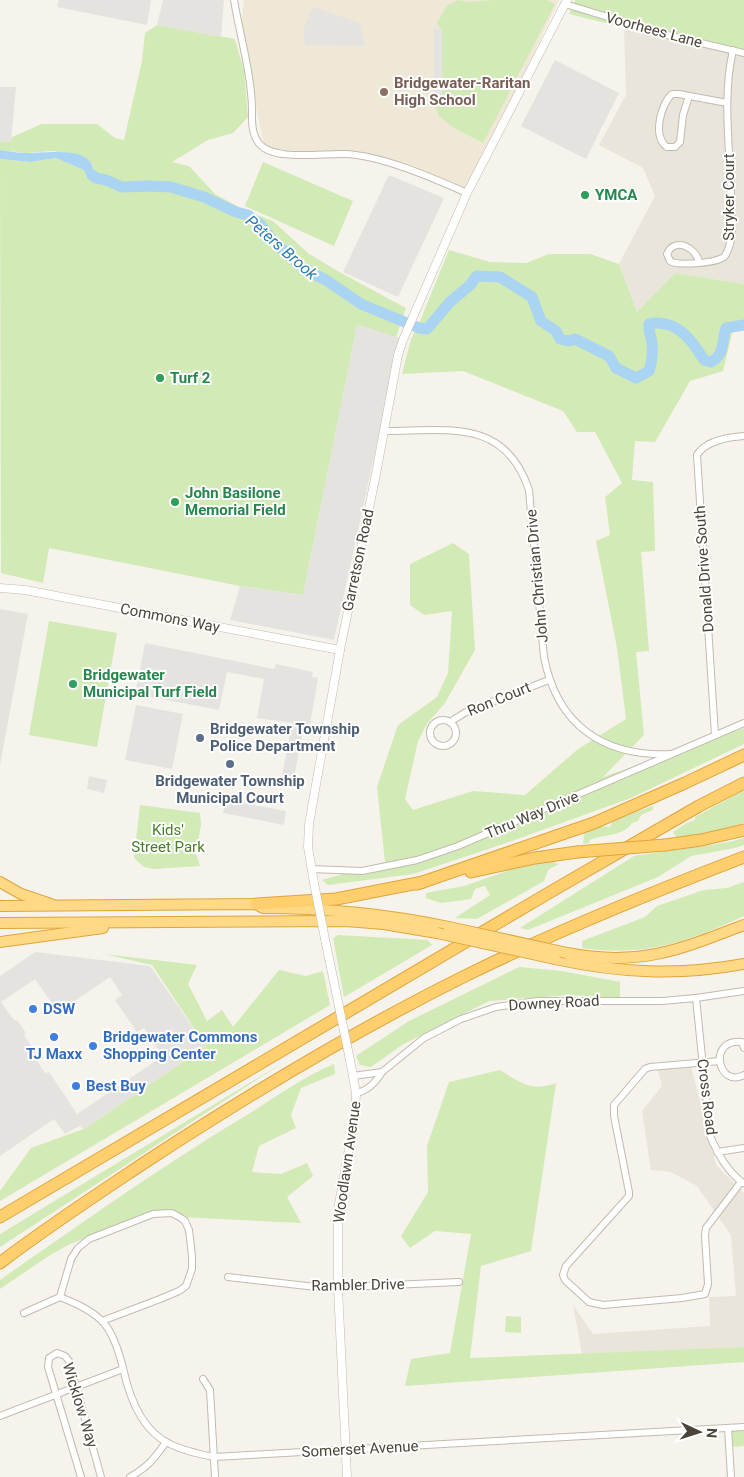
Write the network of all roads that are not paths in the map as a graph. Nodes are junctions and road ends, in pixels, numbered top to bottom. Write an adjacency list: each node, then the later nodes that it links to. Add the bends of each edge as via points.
1 (234, 0): 7 (street, via 251,89 254,135 261,146 283,154 369,157)
2 (566, 2): 3 (street, Voorhees Lane, via 668,35); 7 (street, Garretson Road)
3 (733, 50): 4 (street, Voorhees Lane); 6 (street, Stryker Court)
4 (744, 53)
5 (689, 96): 5 (street, via 672,94 664,108 660,133 661,142 667,147 675,147 680,142); 6 (street)
6 (727, 103): 8 (street, Stryker Court, via 730,243 723,258)
7 (467, 192): 9 (street, Garretson Road, via 403,340)
8 (700, 262): 8 (street, Stryker Court, via 696,253 684,246 675,245 668,251 668,260 675,264)
9 (384, 432): 12 (street, Garretson Road); 13 (street, John Christian Drive, via 479,434 496,443 519,467 529,490 543,647)
10 (744, 436): 16 (street, Donald Drive South, via 721,440 697,455)
11 (0, 588): 12 (street, Commons Way)
12 (340, 650): 22 (street, Garretson Road, via 309,824)
13 (549, 680): 14 (street, Ron Court, via 466,712); 17 (street, John Christian Drive, via 564,709 592,736 636,753)
14 (450, 722): 14 (street, Ron Court, via 442,720 434,724 431,732 435,742 446,745 453,741 456,733)
15 (744, 722): 16 (street, Thru Way Drive)
16 (715, 735): 17 (street, Thru Way Drive)
17 (671, 754): 22 (street, Thru Way Drive, via 473,840 417,860 362,872)
18 (744, 755): 24 (highway, via 594,822)
19 (744, 783): 46 (highway, via 552,891)
20 (744, 830): 24 (highway, bridge, via 711,839 520,861)
21 (740, 860): 47 (highway, via 648,894 537,942 365,1029 188,1134)
22 (311, 869): 31 (street, Garretson Road, bridge)
23 (0, 882): 26 (highway, via 21,894)
24 (417, 884): 25 (highway, via 336,899)
25 (256, 904): 26 (highway); 30 (highway, bridge, via 263,908 366,912 606,958 646,956 680,949)
26 (54, 905): 27 (highway)
27 (0, 906)
28 (144, 922): 29 (highway); 32 (highway); 33 (highway, bridge, via 346,921 393,925 616,970 700,971)
29 (0, 923)
30 (744, 925)
31 (325, 939): 41 (street, Woodlawn Avenue, bridge)
32 (0, 942)
33 (744, 964)
34 (744, 991): 35 (street, Downey Road)
35 (696, 998): 38 (street, Cross Road); 39 (street, Downey Road, via 537,1001 496,1007 461,1018 432,1033)
36 (744, 1048): 37 (street, via 742,1042 726,1044)
37 (720, 1061): 38 (street); 40 (street, via 724,1073 730,1078)
38 (702, 1063): 44 (street, Cross Road, via 710,1136); 45 (street, via 650,1066 614,1105 628,1196 566,1266 565,1280 592,1304 705,1294 708,1284 706,1228)
39 (382, 1072): 41 (street); 42 (street, Downey Road, via 367,1089)
40 (744, 1075)
41 (353, 1076): 42 (street, Woodlawn Avenue)
42 (356, 1093): 50 (street, Woodlawn Avenue, via 354,1126 338,1212)
43 (744, 1148): 44 (street)
44 (717, 1152): 45 (street, Cross Road, via 728,1170)
45 (742, 1183)
46 (0, 1217)
47 (0, 1262)
48 (228, 1277): 50 (street, Rambler Drive)
49 (459, 1282): 50 (street, Rambler Drive)
50 (338, 1288): 62 (street, Woodlawn Avenue)
51 (60, 1298): 52 (street); 53 (street, Somerset Avenue, via 80,1306); 53 (street, via 71,1258 89,1239 153,1214 172,1213 185,1221 192,1256 192,1269 186,1286)
52 (24, 1313)
53 (102, 1321): 54 (street, Somerset Avenue, via 115,1343)
54 (123, 1369): 56 (street); 61 (street, Somerset Avenue, via 139,1412 157,1436)
55 (203, 1379): 63 (street, via 210,1390)
56 (76, 1387): 57 (street); 57 (street, Wicklow Way, via 67,1358 63,1354 53,1354 47,1364); 65 (street, Wicklow Way)
57 (55, 1395): 58 (street); 64 (street, Wicklow Way)
58 (0, 1416)
59 (744, 1427): 60 (street, Somerset Avenue)
60 (728, 1428): 62 (street, Somerset Avenue); 69 (street)
61 (166, 1442): 63 (street, Somerset Avenue); 66 (street, via 150,1464)
62 (345, 1450): 63 (street, Somerset Avenue); 68 (street, Woodlawn Avenue)
63 (214, 1457): 67 (street)
64 (81, 1477)
65 (101, 1477)
66 (130, 1477)
67 (215, 1477)
68 (347, 1477)
69 (731, 1477)

